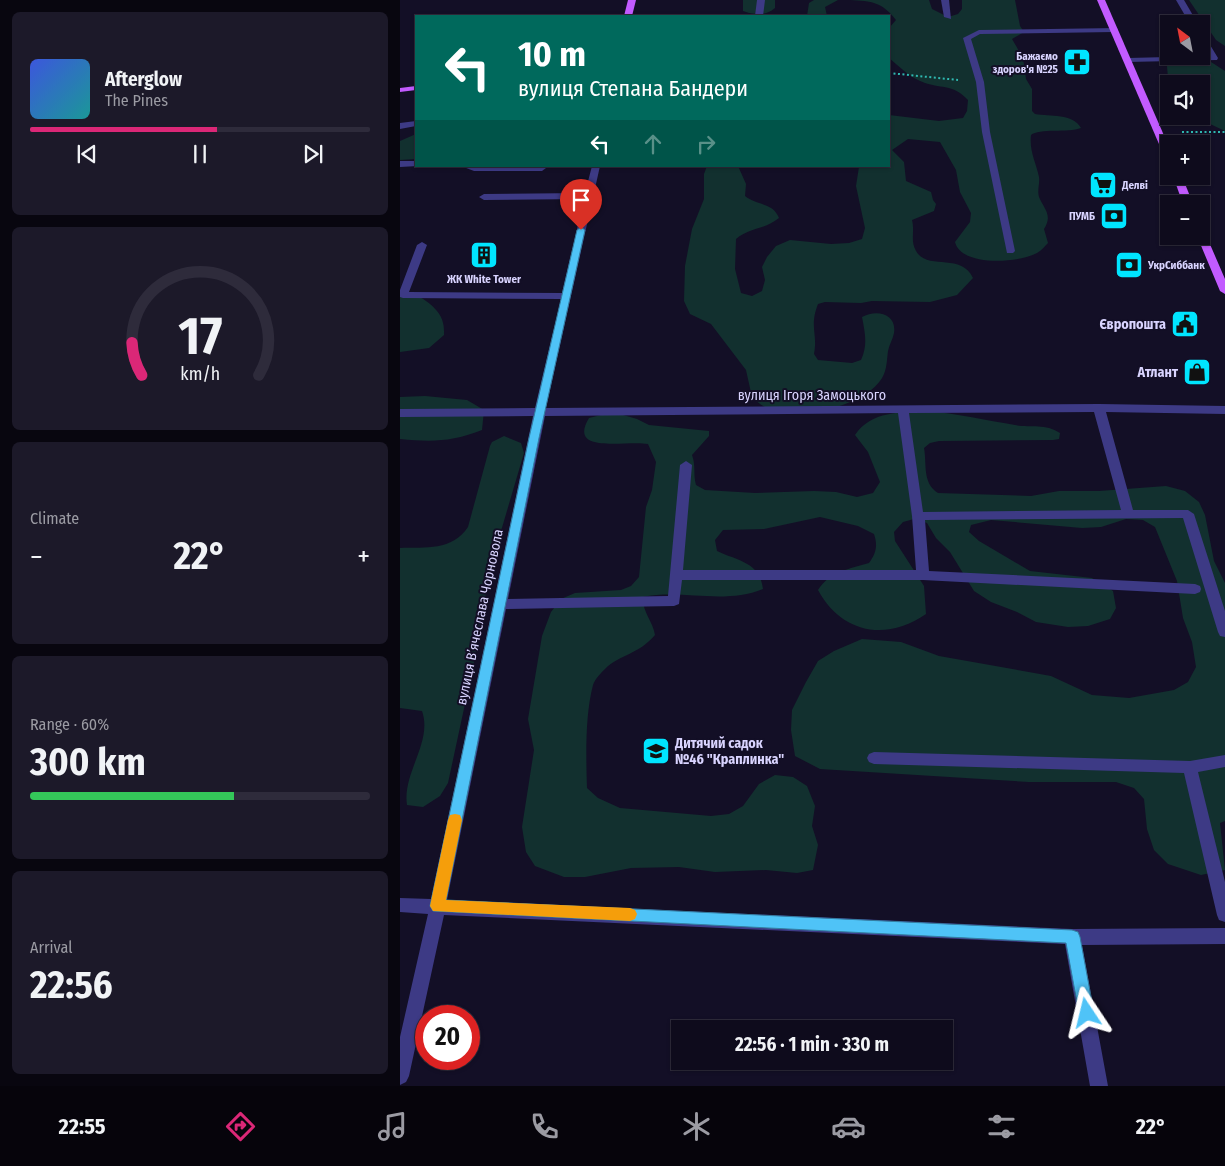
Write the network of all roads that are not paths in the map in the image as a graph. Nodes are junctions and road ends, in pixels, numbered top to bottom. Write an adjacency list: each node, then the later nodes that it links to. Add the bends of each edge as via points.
1 (632, 0): 6 (main road)
2 (761, 0): 7 (street)
3 (945, 0): 9 (street)
4 (1101, 0): 10 (main road)
5 (1180, 0): 8 (street)
6 (628, 15)
7 (759, 15)
8 (1189, 15)
9 (948, 17)
10 (1114, 30): 12 (main road); 27 (street, via 979,32 966,38 980,82 986,132)
11 (1160, 59): 12 (street)
12 (1128, 60): 17 (main road)
13 (415, 88): 14 (main road)
14 (400, 90)
15 (415, 124): 16 (street)
16 (400, 126)
17 (1160, 136)
18 (400, 164): 19 (street)
19 (415, 164)
20 (470, 167): 22 (street)
21 (596, 167): 23 (street, вулиця Вʼячеслава Чорновола)
22 (542, 168)
23 (589, 196): 24 (street); 29 (street, вулиця Вʼячеслава Чорновола)
24 (484, 197)
25 (422, 245): 29 (street, via 403,295)
26 (1205, 245): 28 (main road)
27 (1010, 251)
28 (1225, 291)
29 (566, 296): 33 (street, вулиця Вʼячеслава Чорновола)
30 (1099, 408): 31 (street, вулиця Ігоря Замоцького); 32 (street, вулиця Ігоря Замоцького); 36 (street)
31 (903, 409): 33 (street, вулиця Ігоря Замоцького); 37 (street)
32 (1225, 410)
33 (540, 412): 34 (street, вулиця Ігоря Замоцького); 41 (street, вулиця Вʼячеслава Чорновола)
34 (400, 413)
35 (686, 465): 38 (street)
36 (1128, 514): 37 (street); 42 (street, via 1188,514)
37 (918, 516): 39 (street)
38 (676, 576): 39 (street); 41 (street, via 674,601)
39 (923, 576): 40 (street)
40 (1195, 589)
41 (499, 604): 47 (street, вулиця Вʼячеслава Чорновола)
42 (1225, 632)
43 (874, 758): 45 (street)
44 (1225, 760): 45 (street)
45 (1190, 767): 48 (street)
46 (400, 905): 47 (street)
47 (438, 906): 50 (street); 51 (street, вулиця Вʼячеслава Чорновола)
48 (1225, 914)
49 (1225, 936): 50 (street)
50 (1072, 937): 52 (street)
51 (400, 1076)
52 (1099, 1086)

